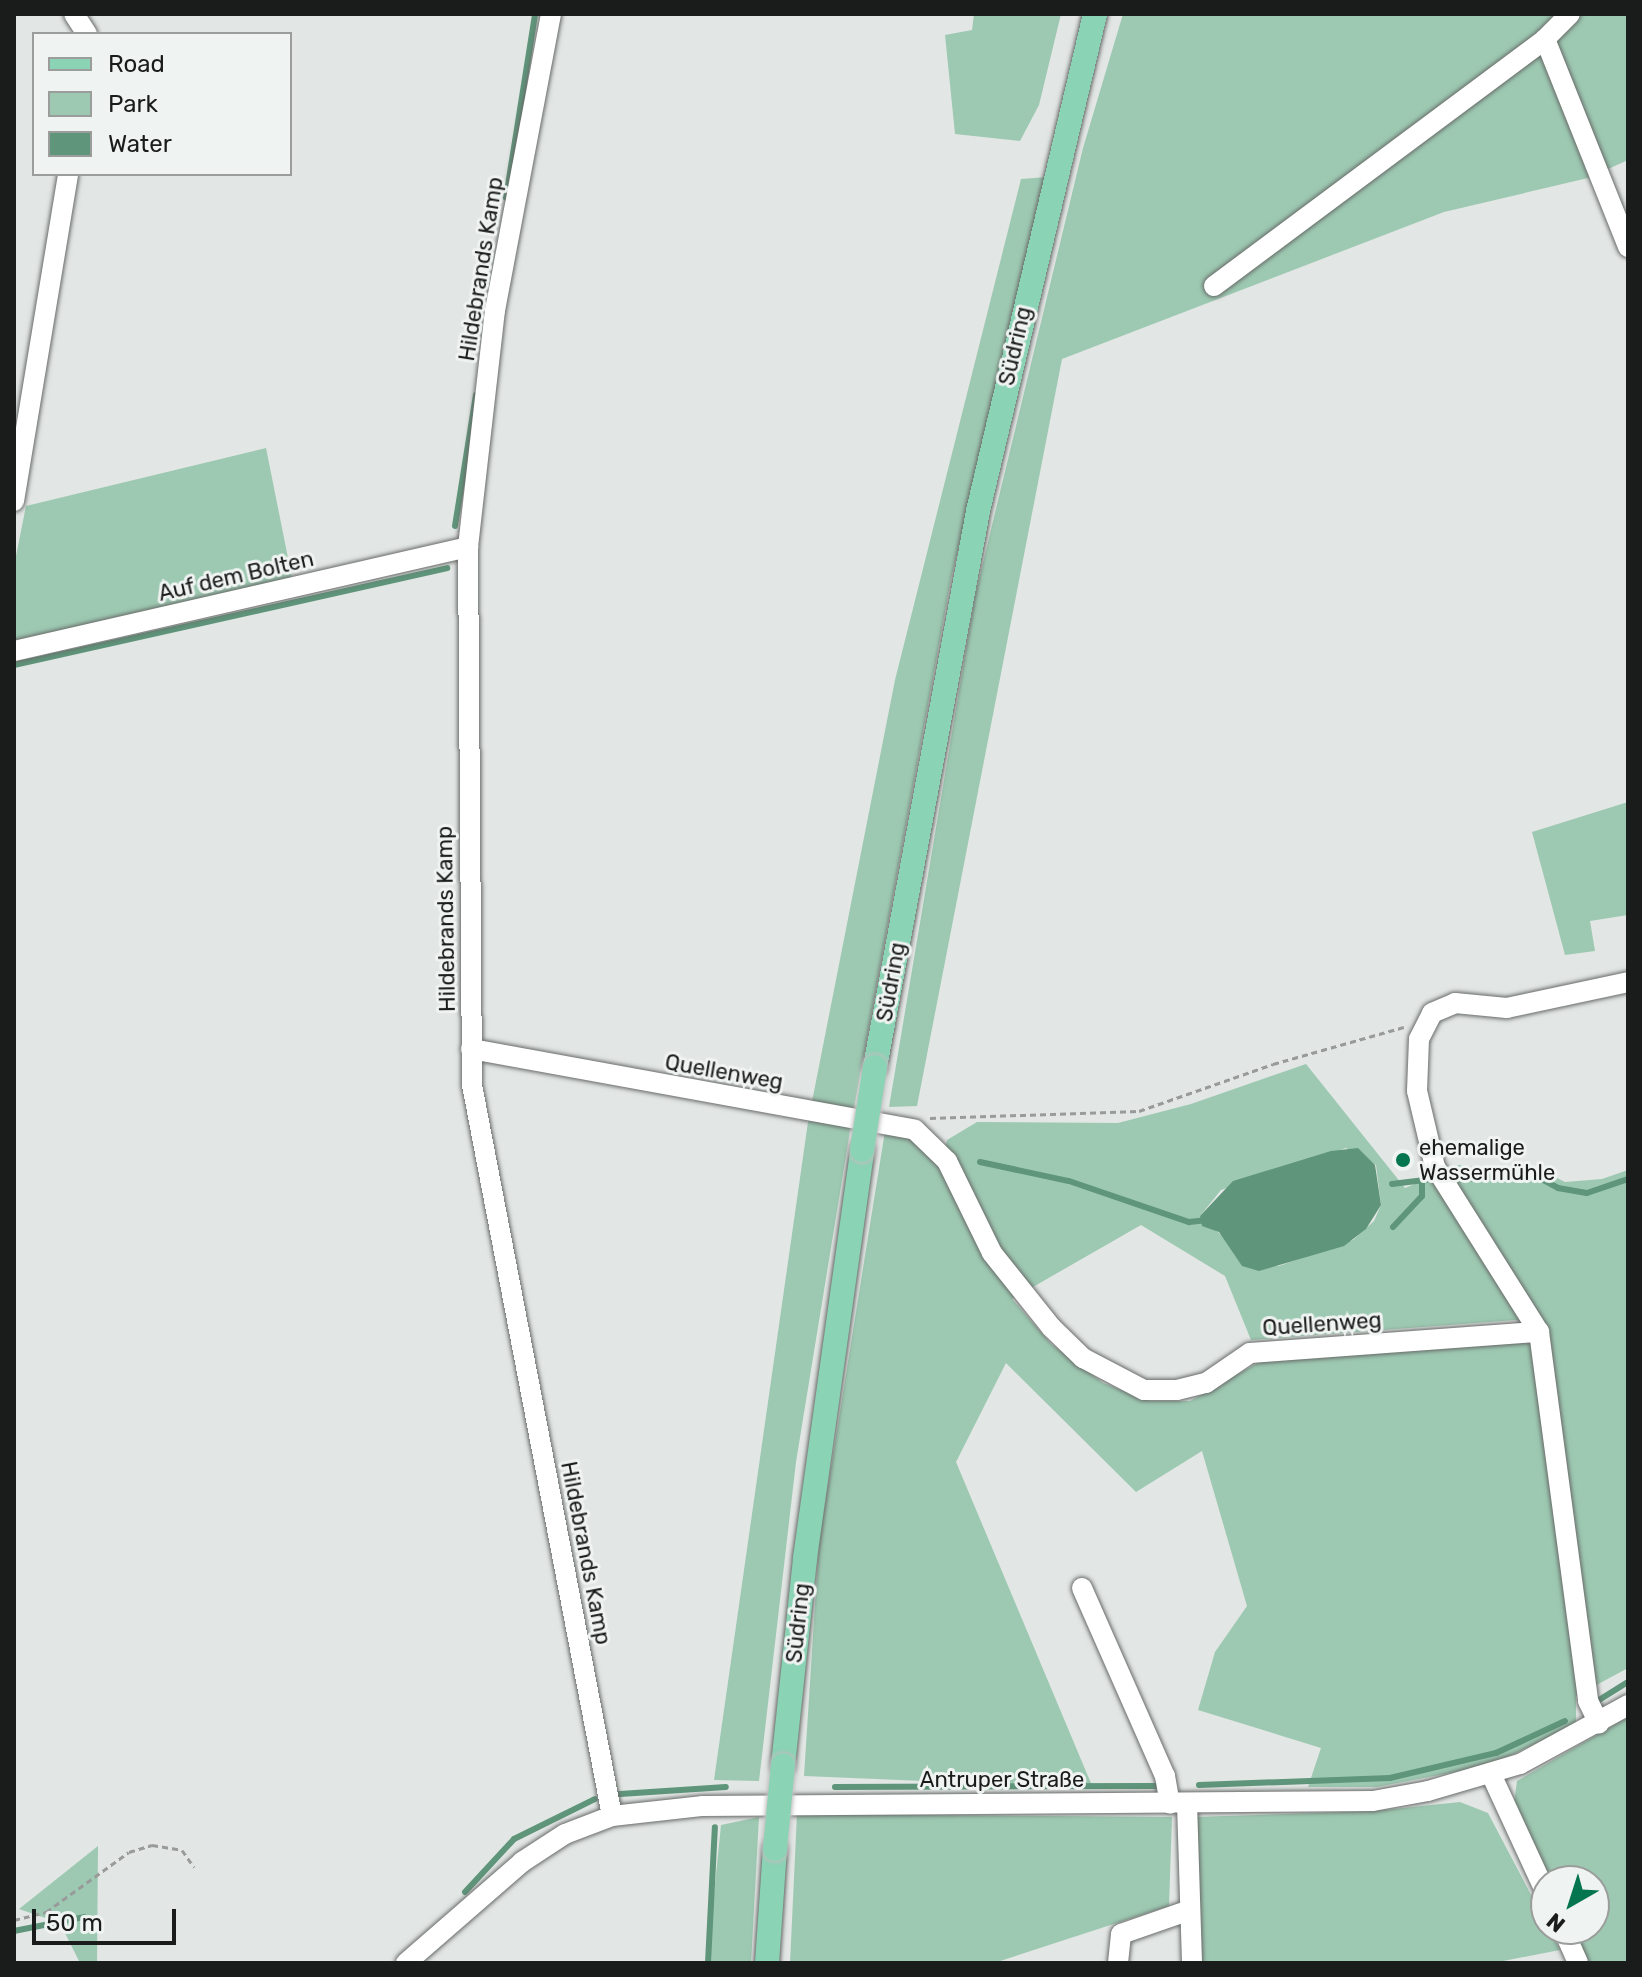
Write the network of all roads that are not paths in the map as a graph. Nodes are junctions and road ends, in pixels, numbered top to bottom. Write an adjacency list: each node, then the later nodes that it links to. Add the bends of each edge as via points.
1 (74, 14): 5 (street)
2 (551, 14): 11 (street, Hildebrands Kamp, via 495,310)
3 (1095, 14): 25 (main road, Südring, bridge, via 978,511 875,1067 805,1558)
4 (1570, 14): 6 (street)
5 (86, 32)
6 (1545, 39): 8 (street); 9 (street)
7 (68, 176): 10 (street)
8 (1628, 247)
9 (1214, 286)
10 (14, 501)
11 (468, 547): 12 (street, Auf dem Bolten); 14 (street, Hildebrands Kamp)
12 (14, 651)
13 (1628, 982): 15 (street, via 1507,1008 1455,1003 1432,1013 1419,1039 1417,1091 1435,1167)
14 (471, 1049): 15 (street, Quellenweg, via 899,1125 929,1140 947,1161 992,1253 1051,1327 1083,1358 1144,1390 1206,1383 1250,1353); 21 (street, Hildebrands Kamp, via 472,1085)
15 (1539, 1332): 18 (street, via 1588,1701)
16 (1082, 1588): 20 (street)
17 (1628, 1705): 18 (street, Antruper Straße)
18 (1599, 1724): 19 (street, Antruper Straße)
19 (1491, 1774): 20 (street, Antruper Straße, via 1373,1801); 22 (street)
20 (1179, 1803): 21 (street, Antruper Straße, via 703,1806); 23 (street)
21 (612, 1816): 24 (street, Antruper Straße, via 565,1834 522,1862)
22 (1533, 1865)
23 (1190, 1910): 26 (street, via 1121,1934); 27 (street)
24 (406, 1963)
25 (767, 1963)
26 (1118, 1963)
27 (1192, 1963)

